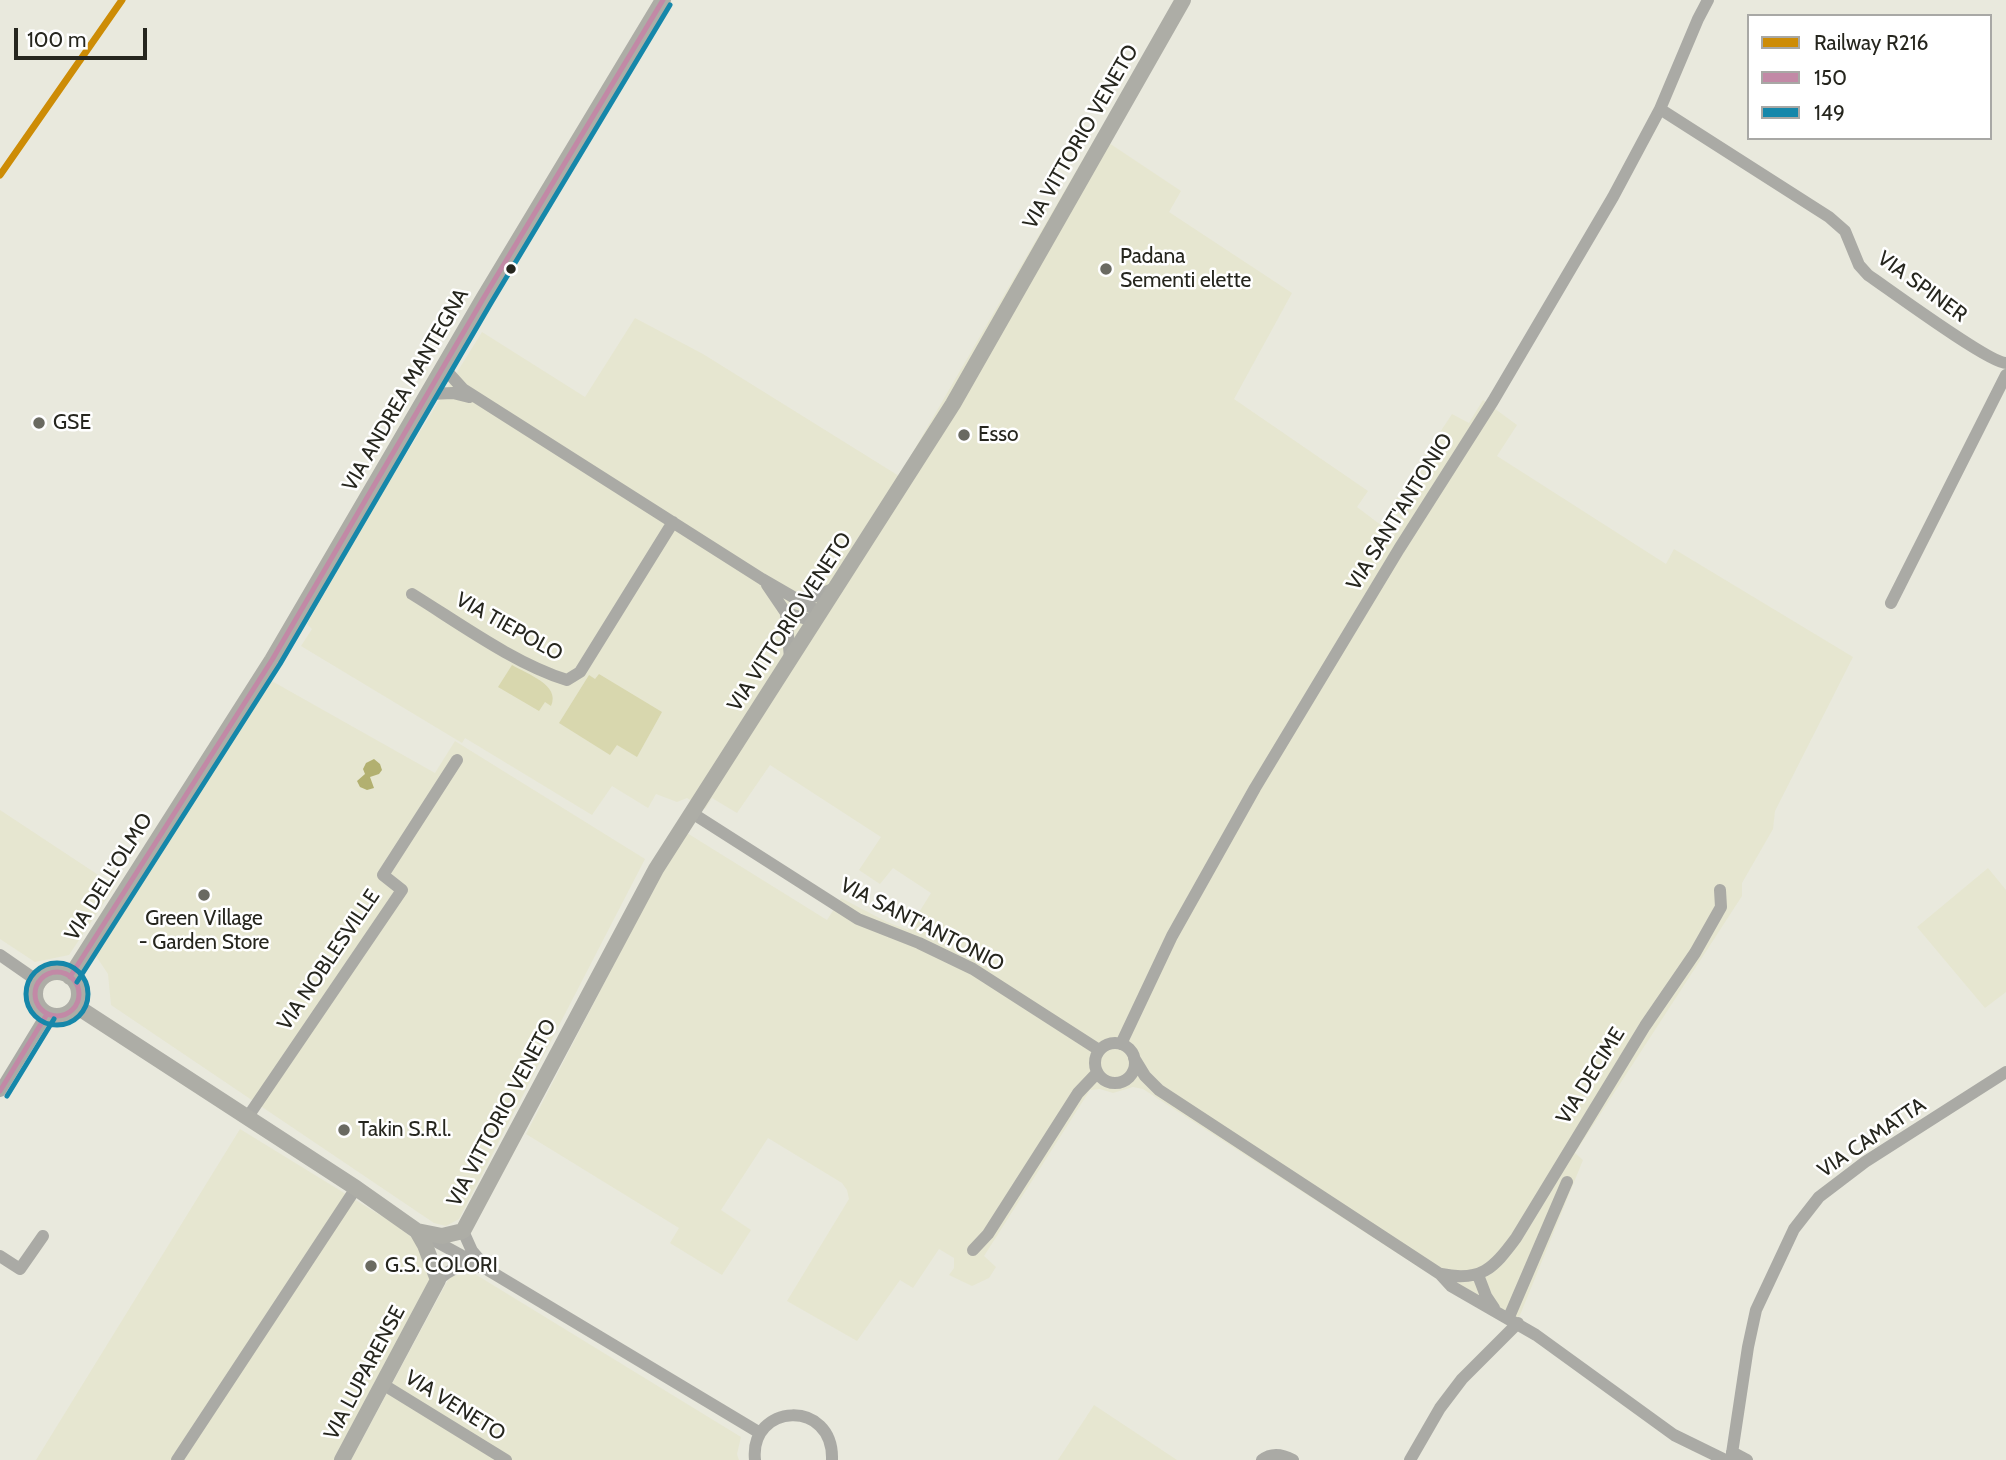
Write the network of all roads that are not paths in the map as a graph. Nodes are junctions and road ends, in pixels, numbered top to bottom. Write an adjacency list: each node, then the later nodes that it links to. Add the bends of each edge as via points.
1 (663, 0): 6 (main road, VIA ANDREA MANTEGNA)
2 (1183, 0): 13 (main road, VIA VITTORIO VENETO, via 953,404)
3 (1708, 0): 4 (street, VIA SANT'ANTONIO)
4 (1660, 109): 5 (street, VIA SPINER, via 1829,217 1845,231 1868,275 1979,351); 29 (street, VIA SANT'ANTONIO, via 1493,401 1255,788 1172,936)
5 (2006, 363)
6 (443, 375): 8 (street); 9 (main road, VIA ANDREA MANTEGNA); 10 (street)
7 (2006, 375): 16 (street)
8 (453, 393): 9 (street); 10 (street)
9 (429, 394): 21 (main road, VIA ANDREA MANTEGNA, via 272,660)
10 (480, 400): 11 (street)
11 (673, 522): 12 (street); 14 (street, VIA TIEPOLO, via 580,672 567,680 513,655)
12 (762, 579): 15 (street); 17 (street)
13 (837, 587): 15 (street); 18 (main road, VIA VITTORIO VENETO)
14 (412, 594)
15 (798, 598): 18 (street)
16 (1891, 603)
17 (786, 613): 18 (street); 19 (street)
18 (816, 617): 19 (main road, VIA VITTORIO VENETO)
19 (790, 658): 22 (main road, VIA VITTORIO VENETO)
20 (457, 760): 37 (street, VIA NOBLESVILLE, via 383,875 402,890)
21 (183, 799): 25 (main road, VIA DELL'OLMO)
22 (692, 813): 30 (street, VIA SANT'ANTONIO, via 858,919 973,969); 41 (main road, VIA VITTORIO VENETO, via 656,869)
23 (1720, 890): 47 (street, VIA DECIME, via 1721,907 1695,953 1645,1026 1516,1238 1500,1259)
24 (0, 955): 26 (street)
25 (70, 976): 26 (main road, via 53,972); 27 (main road, via 79,993)
26 (39, 982): 28 (main road, via 35,1000)
27 (76, 1006): 28 (main road, via 63,1016); 37 (main road)
28 (47, 1014): 36 (street)
29 (1121, 1044): 30 (street, via 1111,1043); 31 (street)
30 (1099, 1050): 33 (street, via 1094,1061)
31 (1134, 1058): 34 (street, via 1132,1074); 35 (street)
32 (2006, 1072): 53 (street, VIA CAMATTA, via 1865,1162 1819,1197 1794,1229 1756,1310)
33 (1097, 1073): 34 (street, via 1110,1083); 43 (street, via 1078,1093 988,1234)
34 (1123, 1081): 35 (street)
35 (1159, 1090): 46 (street)
36 (0, 1091)
37 (247, 1118): 39 (main road)
38 (1567, 1182): 50 (street)
39 (356, 1188): 40 (main road); 54 (street)
40 (417, 1231): 41 (main road, via 442,1236); 45 (street); 48 (main road)
41 (463, 1231): 45 (street, VIA VITTORIO VENETO)
42 (43, 1236): 44 (street, via 20,1269)
43 (973, 1250)
44 (0, 1256)
45 (488, 1270): 48 (street, via 460,1265); 52 (street)
46 (1440, 1274): 47 (street); 49 (street)
47 (1474, 1276): 49 (street); 50 (street, via 1490,1304)
48 (439, 1280): 51 (main road, VIA LUPARENSE)
49 (1472, 1298): 50 (street)
50 (1508, 1317): 53 (street, via 1674,1435); 61 (street, via 1440,1408)
51 (384, 1385): 55 (main road, VIA LUPARENSE); 56 (street, VIA VENETO)
52 (760, 1433): 57 (street); 58 (street, via 789,1415 812,1419 829,1436)
53 (1729, 1457): 62 (street)
54 (177, 1460)
55 (342, 1460)
56 (506, 1460)
57 (755, 1460)
58 (832, 1460)
59 (1262, 1460): 60 (street, via 1277,1454)
60 (1293, 1460)
61 (1410, 1460)
62 (1747, 1460)

